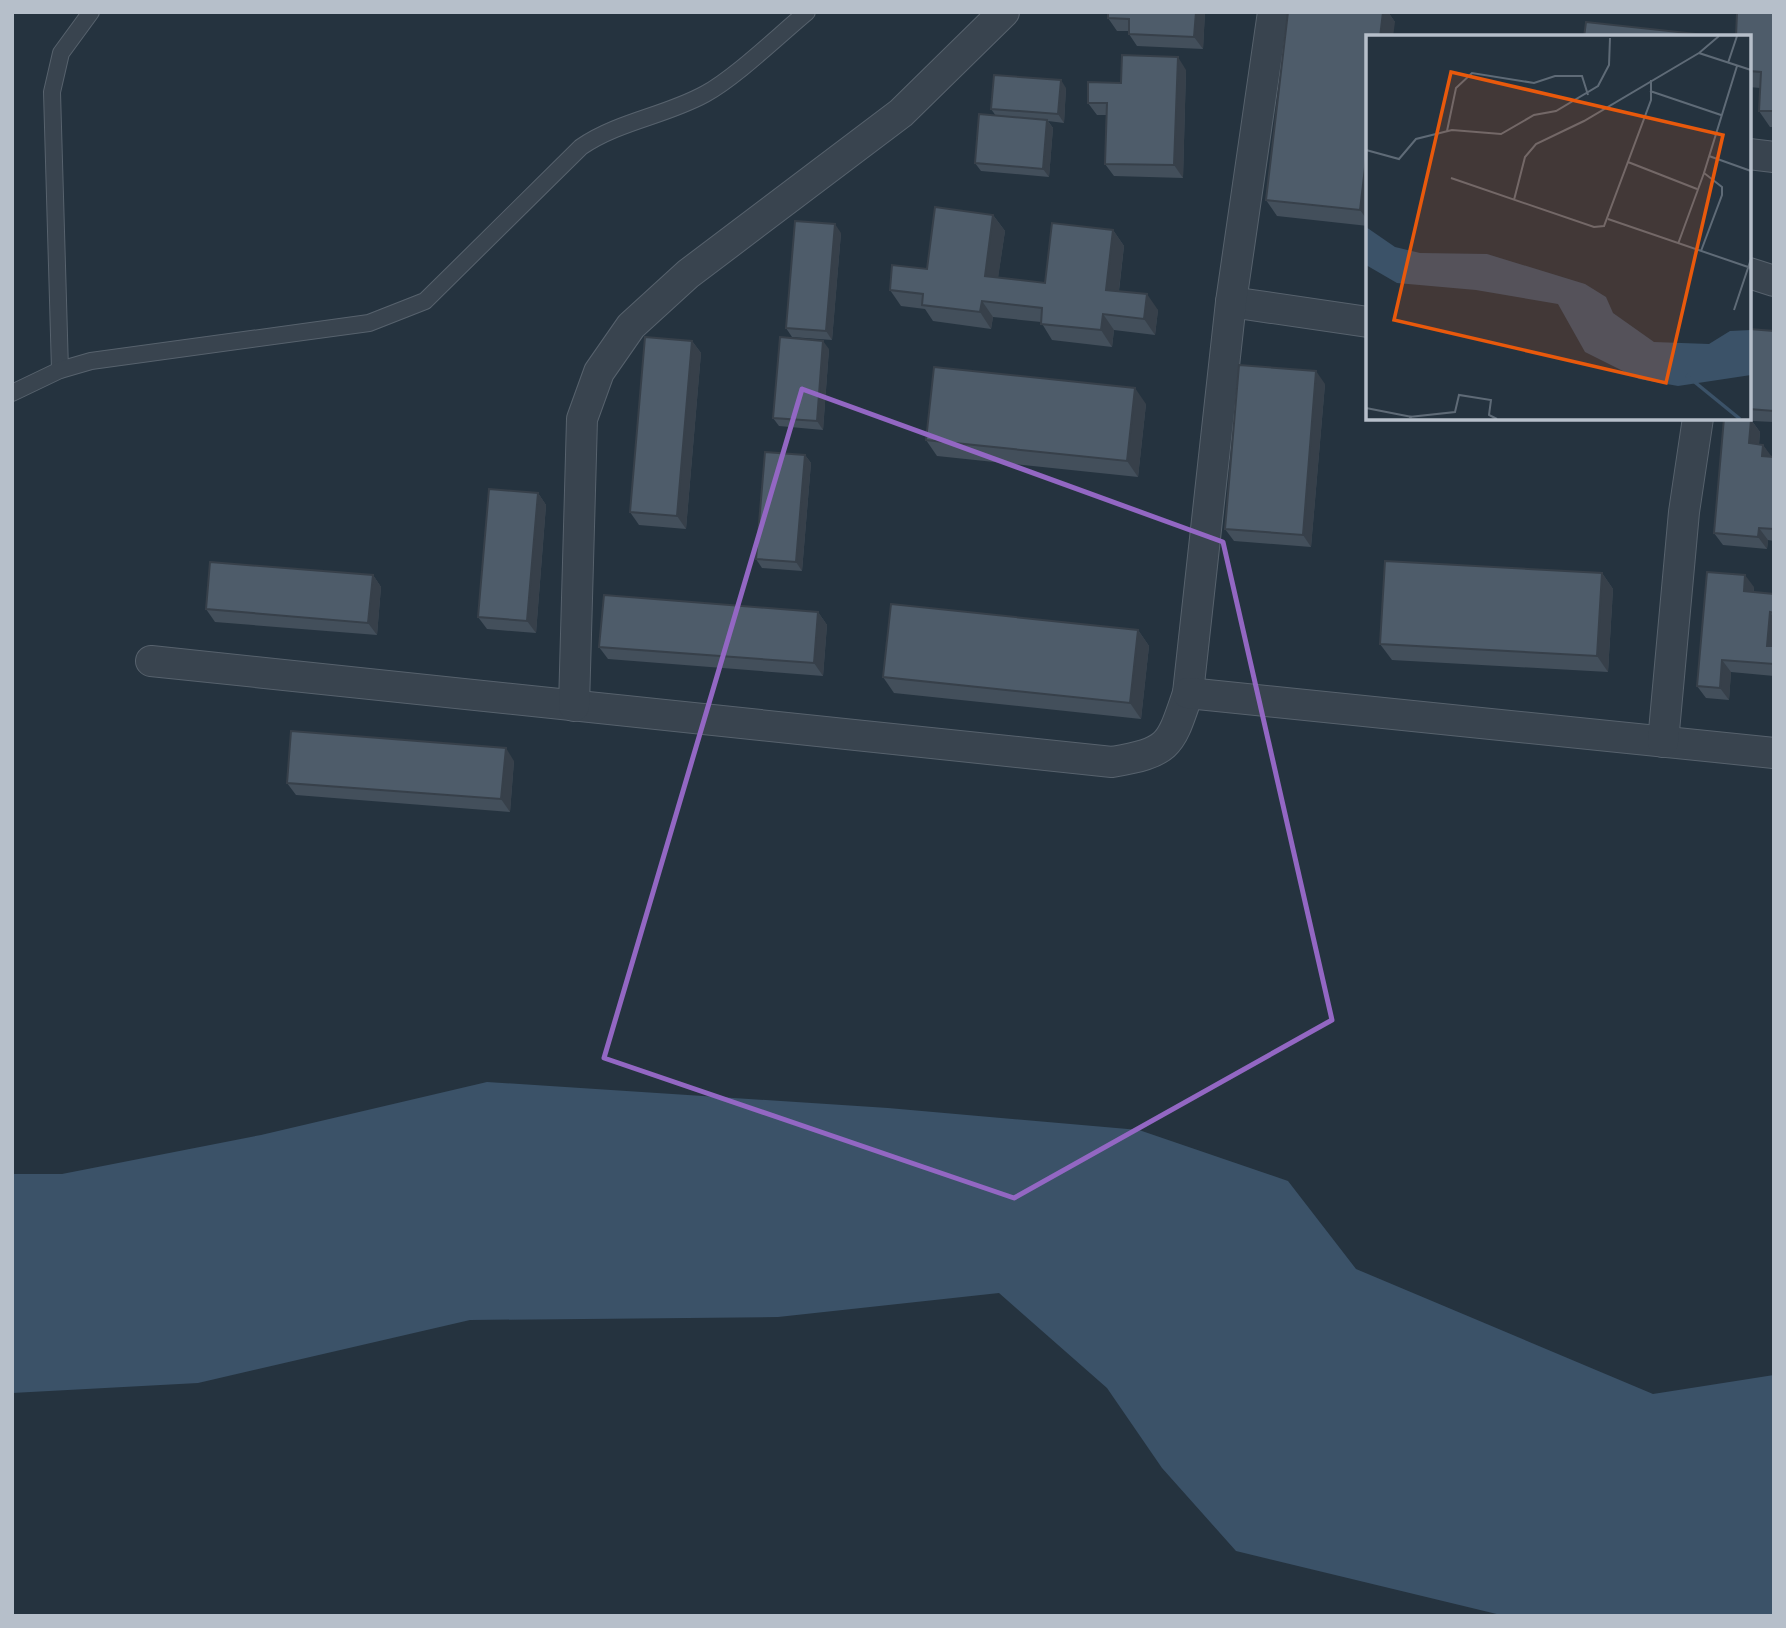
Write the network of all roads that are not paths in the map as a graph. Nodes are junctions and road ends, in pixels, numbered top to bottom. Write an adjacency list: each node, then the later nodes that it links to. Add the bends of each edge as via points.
1 (92, 12): 11 (lane, via 61,53 52,92)
2 (807, 12): 11 (lane, via 708,93 604,131 581,147 425,301 401,313 369,323 91,360)
3 (1004, 12): 16 (street, via 901,113 688,274 631,326 599,372 582,419)
4 (1273, 12): 9 (street)
5 (1751, 153): 6 (street)
6 (1774, 157)
7 (1751, 274): 8 (street)
8 (1774, 281)
9 (1231, 302): 10 (street); 15 (street)
10 (1366, 322)
11 (60, 370): 12 (lane)
12 (12, 393)
13 (1698, 420): 17 (street, via 1684,512)
14 (150, 661): 16 (street)
15 (1188, 693): 16 (street, via 1173,738 1145,757 1112,762); 17 (street)
16 (574, 706)
17 (1663, 742): 18 (street)
18 (1774, 753)

